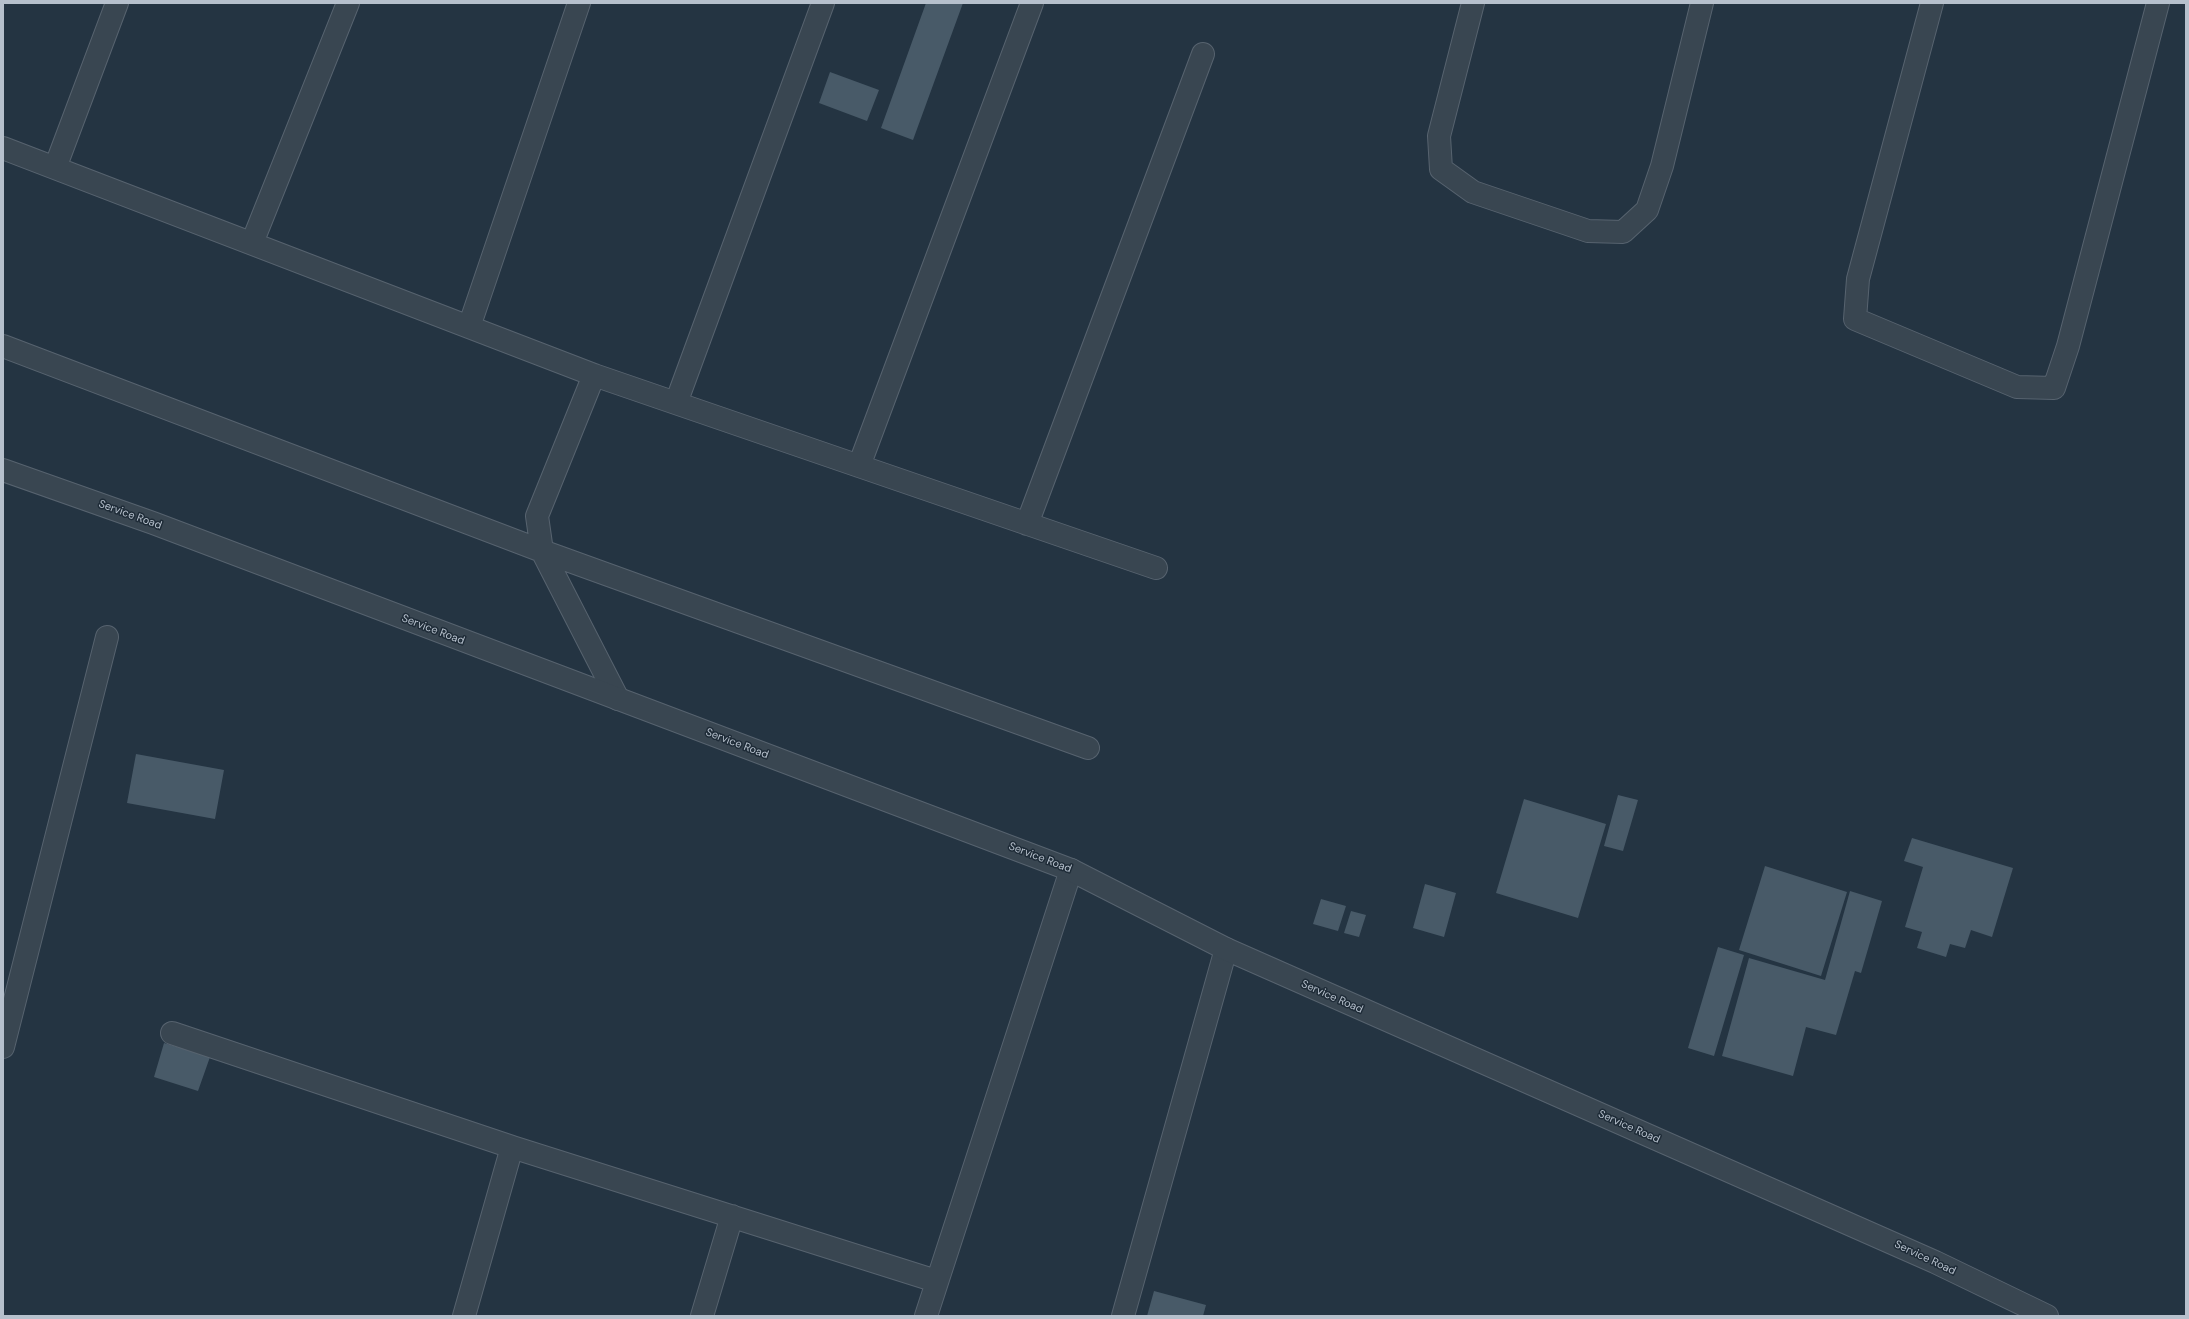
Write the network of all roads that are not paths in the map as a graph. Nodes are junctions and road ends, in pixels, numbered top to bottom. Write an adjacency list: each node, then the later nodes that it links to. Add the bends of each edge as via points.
1 (117, 3): 12 (street)
2 (348, 3): 13 (street)
3 (579, 3): 14 (street)
4 (823, 3): 17 (street)
5 (1032, 3): 18 (street)
6 (1473, 3): 7 (street, via 1439,136 1441,169 1473,192 1588,231 1623,232 1647,210 1662,166)
7 (1702, 3)
8 (1932, 3): 9 (street, via 1858,278 1855,320 2017,387 2054,388 2068,346)
9 (2158, 3)
10 (1203, 54): 20 (street)
11 (3, 148): 12 (street)
12 (55, 168): 13 (street)
13 (252, 243): 14 (street)
14 (469, 327): 16 (street)
15 (3, 346): 21 (street)
16 (594, 375): 17 (street); 21 (street, via 537,516)
17 (676, 403): 18 (street)
18 (859, 466): 20 (street)
19 (3, 470): 24 (street, Service Road, via 153,523)
20 (1027, 524): 22 (street)
21 (542, 551): 24 (street); 25 (street)
22 (1156, 568)
23 (107, 638): 29 (street)
24 (618, 699): 26 (street, Service Road)
25 (1088, 748)
26 (1071, 870): 27 (street, Service Road); 32 (street)
27 (1226, 950): 36 (street); 37 (street, Service Road, via 1936,1262)
28 (172, 1034): 30 (street)
29 (3, 1047)
30 (512, 1148): 31 (street); 33 (street)
31 (732, 1216): 32 (street); 34 (street)
32 (936, 1280): 35 (street)
33 (464, 1316)
34 (702, 1316)
35 (926, 1316)
36 (1123, 1316)
37 (2047, 1316)

